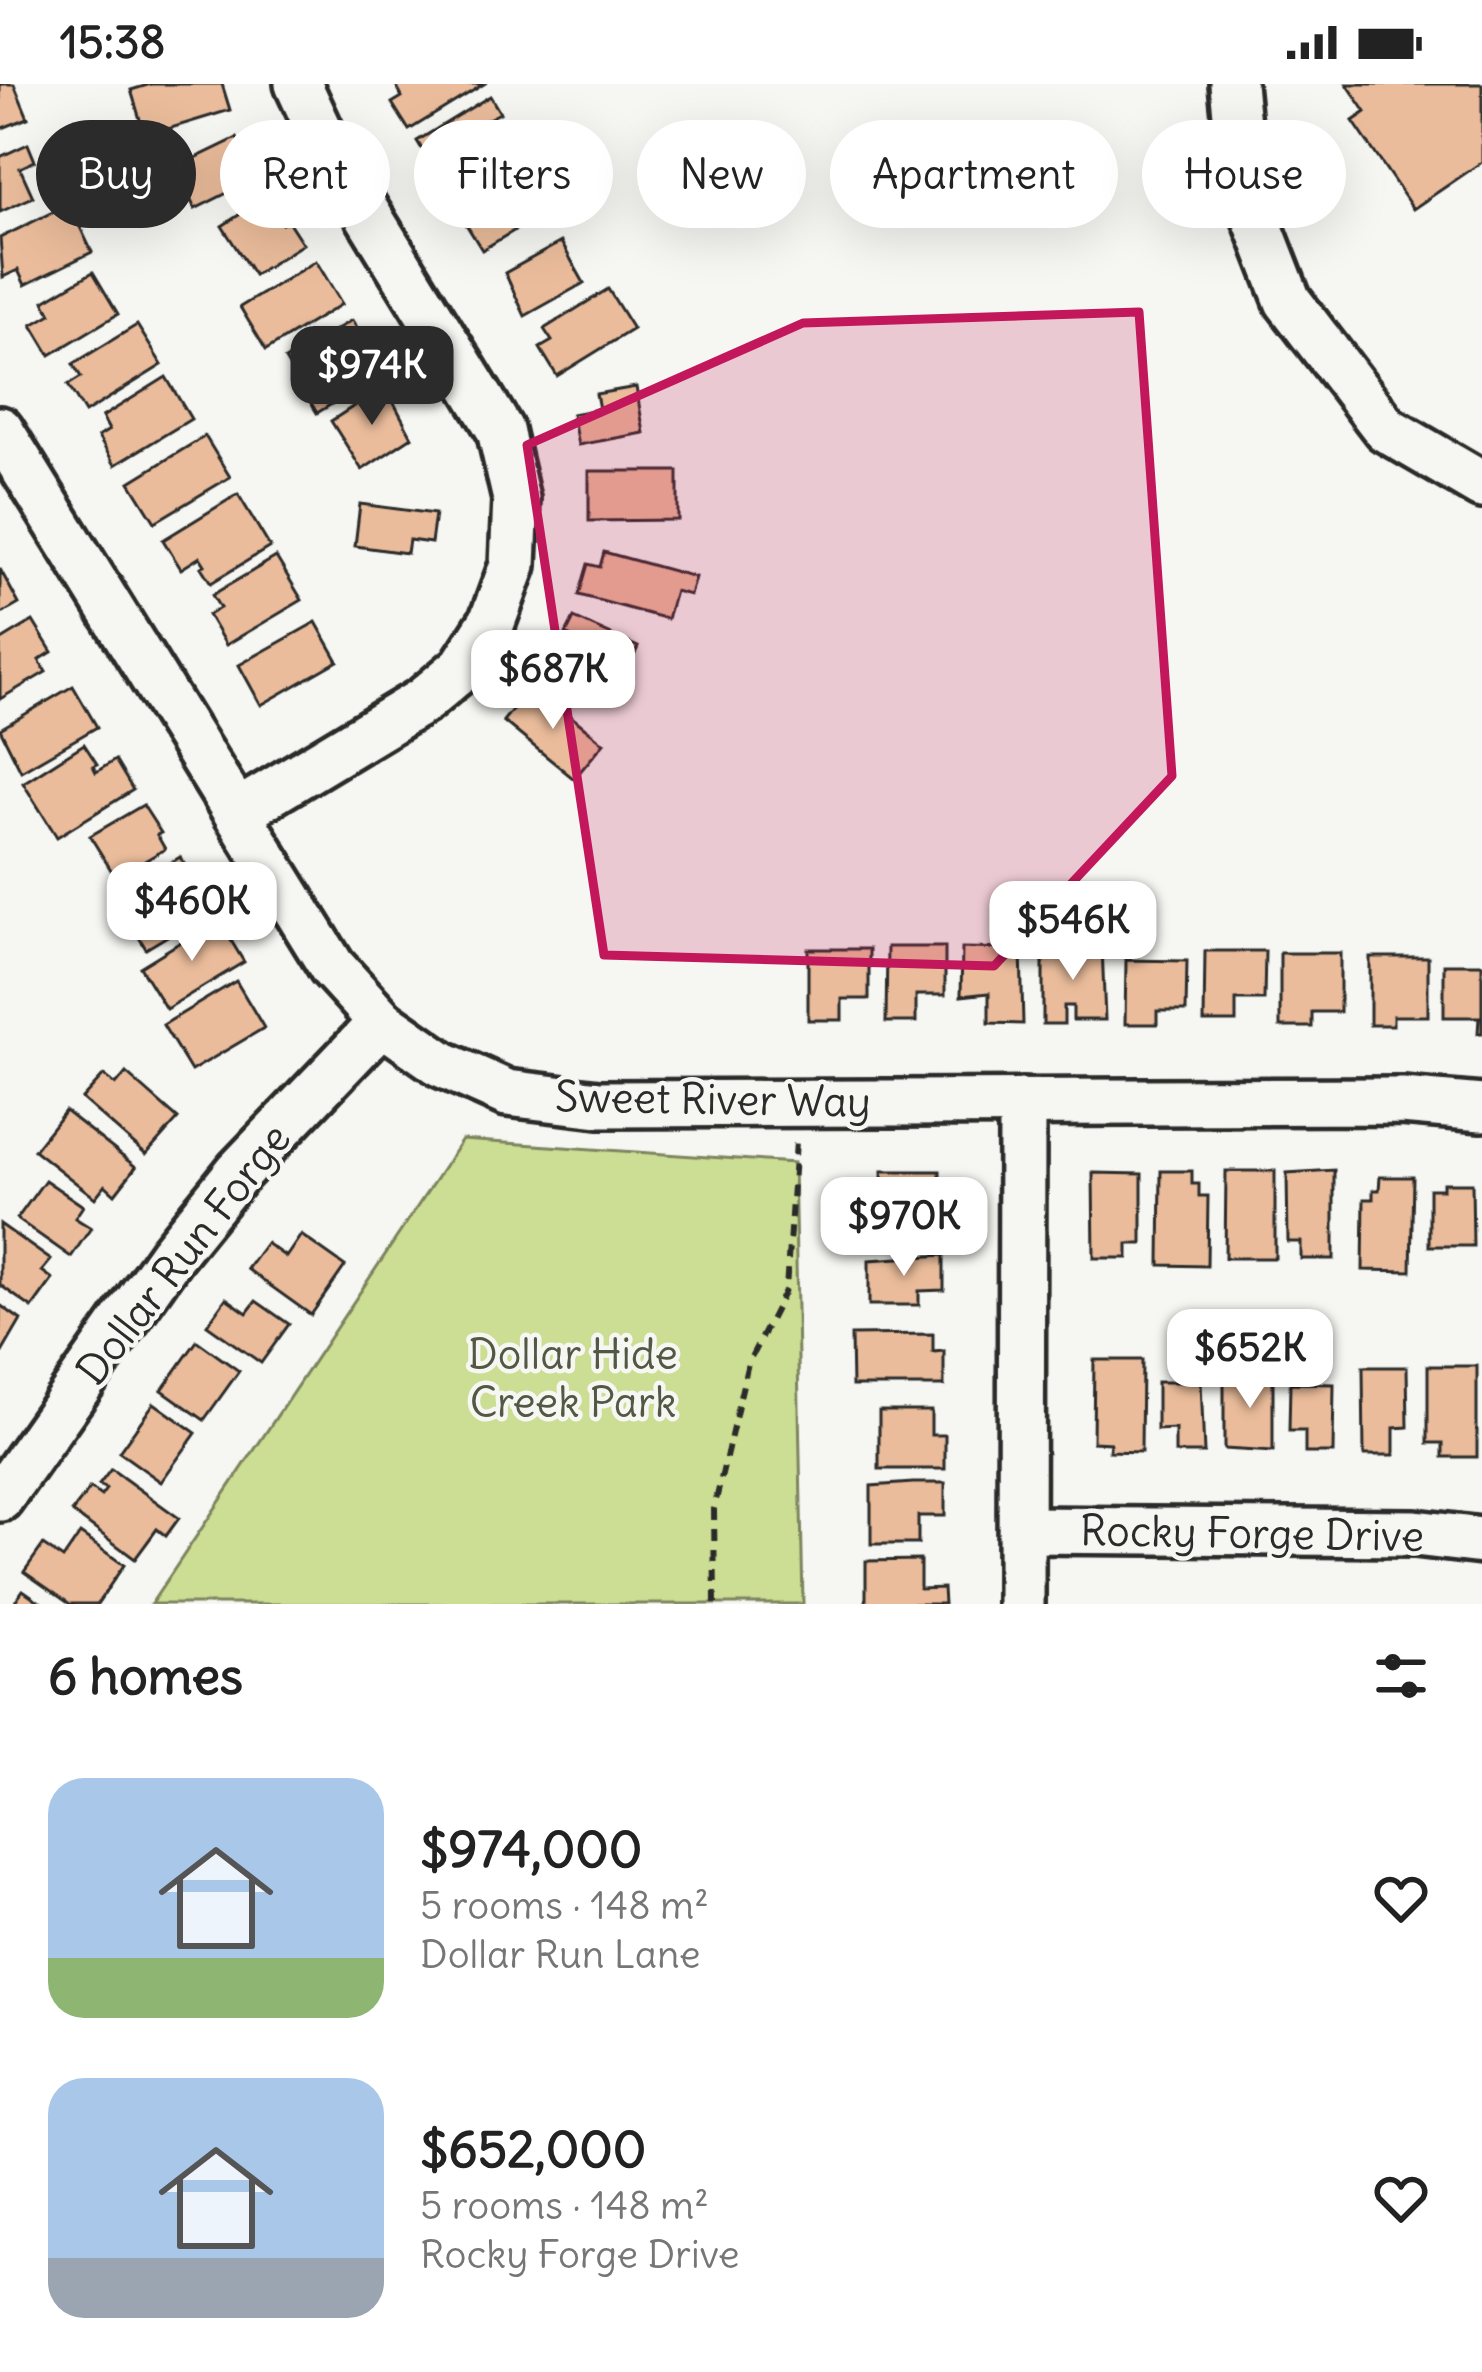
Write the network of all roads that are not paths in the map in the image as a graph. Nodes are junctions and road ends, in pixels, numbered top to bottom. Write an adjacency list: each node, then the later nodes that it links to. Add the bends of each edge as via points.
1 (298, 84): 5 (street, via 331,153 500,430 516,499 512,565 492,622 463,667 424,700)
2 (1233, 84): 4 (street, via 1243,185 1288,301 1386,429)
3 (0, 430): 5 (street, Sweet River Way)
4 (1482, 484)
5 (237, 813): 6 (street, Sweet River Way, via 332,967)
6 (382, 1022): 7 (street, Sweet River Way, via 442,1064 507,1093 598,1104); 9 (street, Dollar Run Forge, via 238,1171)
7 (1022, 1102): 8 (street, Sweet River Way); 10 (street)
8 (1482, 1108)
9 (0, 1498)
10 (1022, 1530): 11 (street, Rocky Forge Drive, via 1415,1533); 12 (street)
11 (1482, 1541)
12 (1022, 1604)

